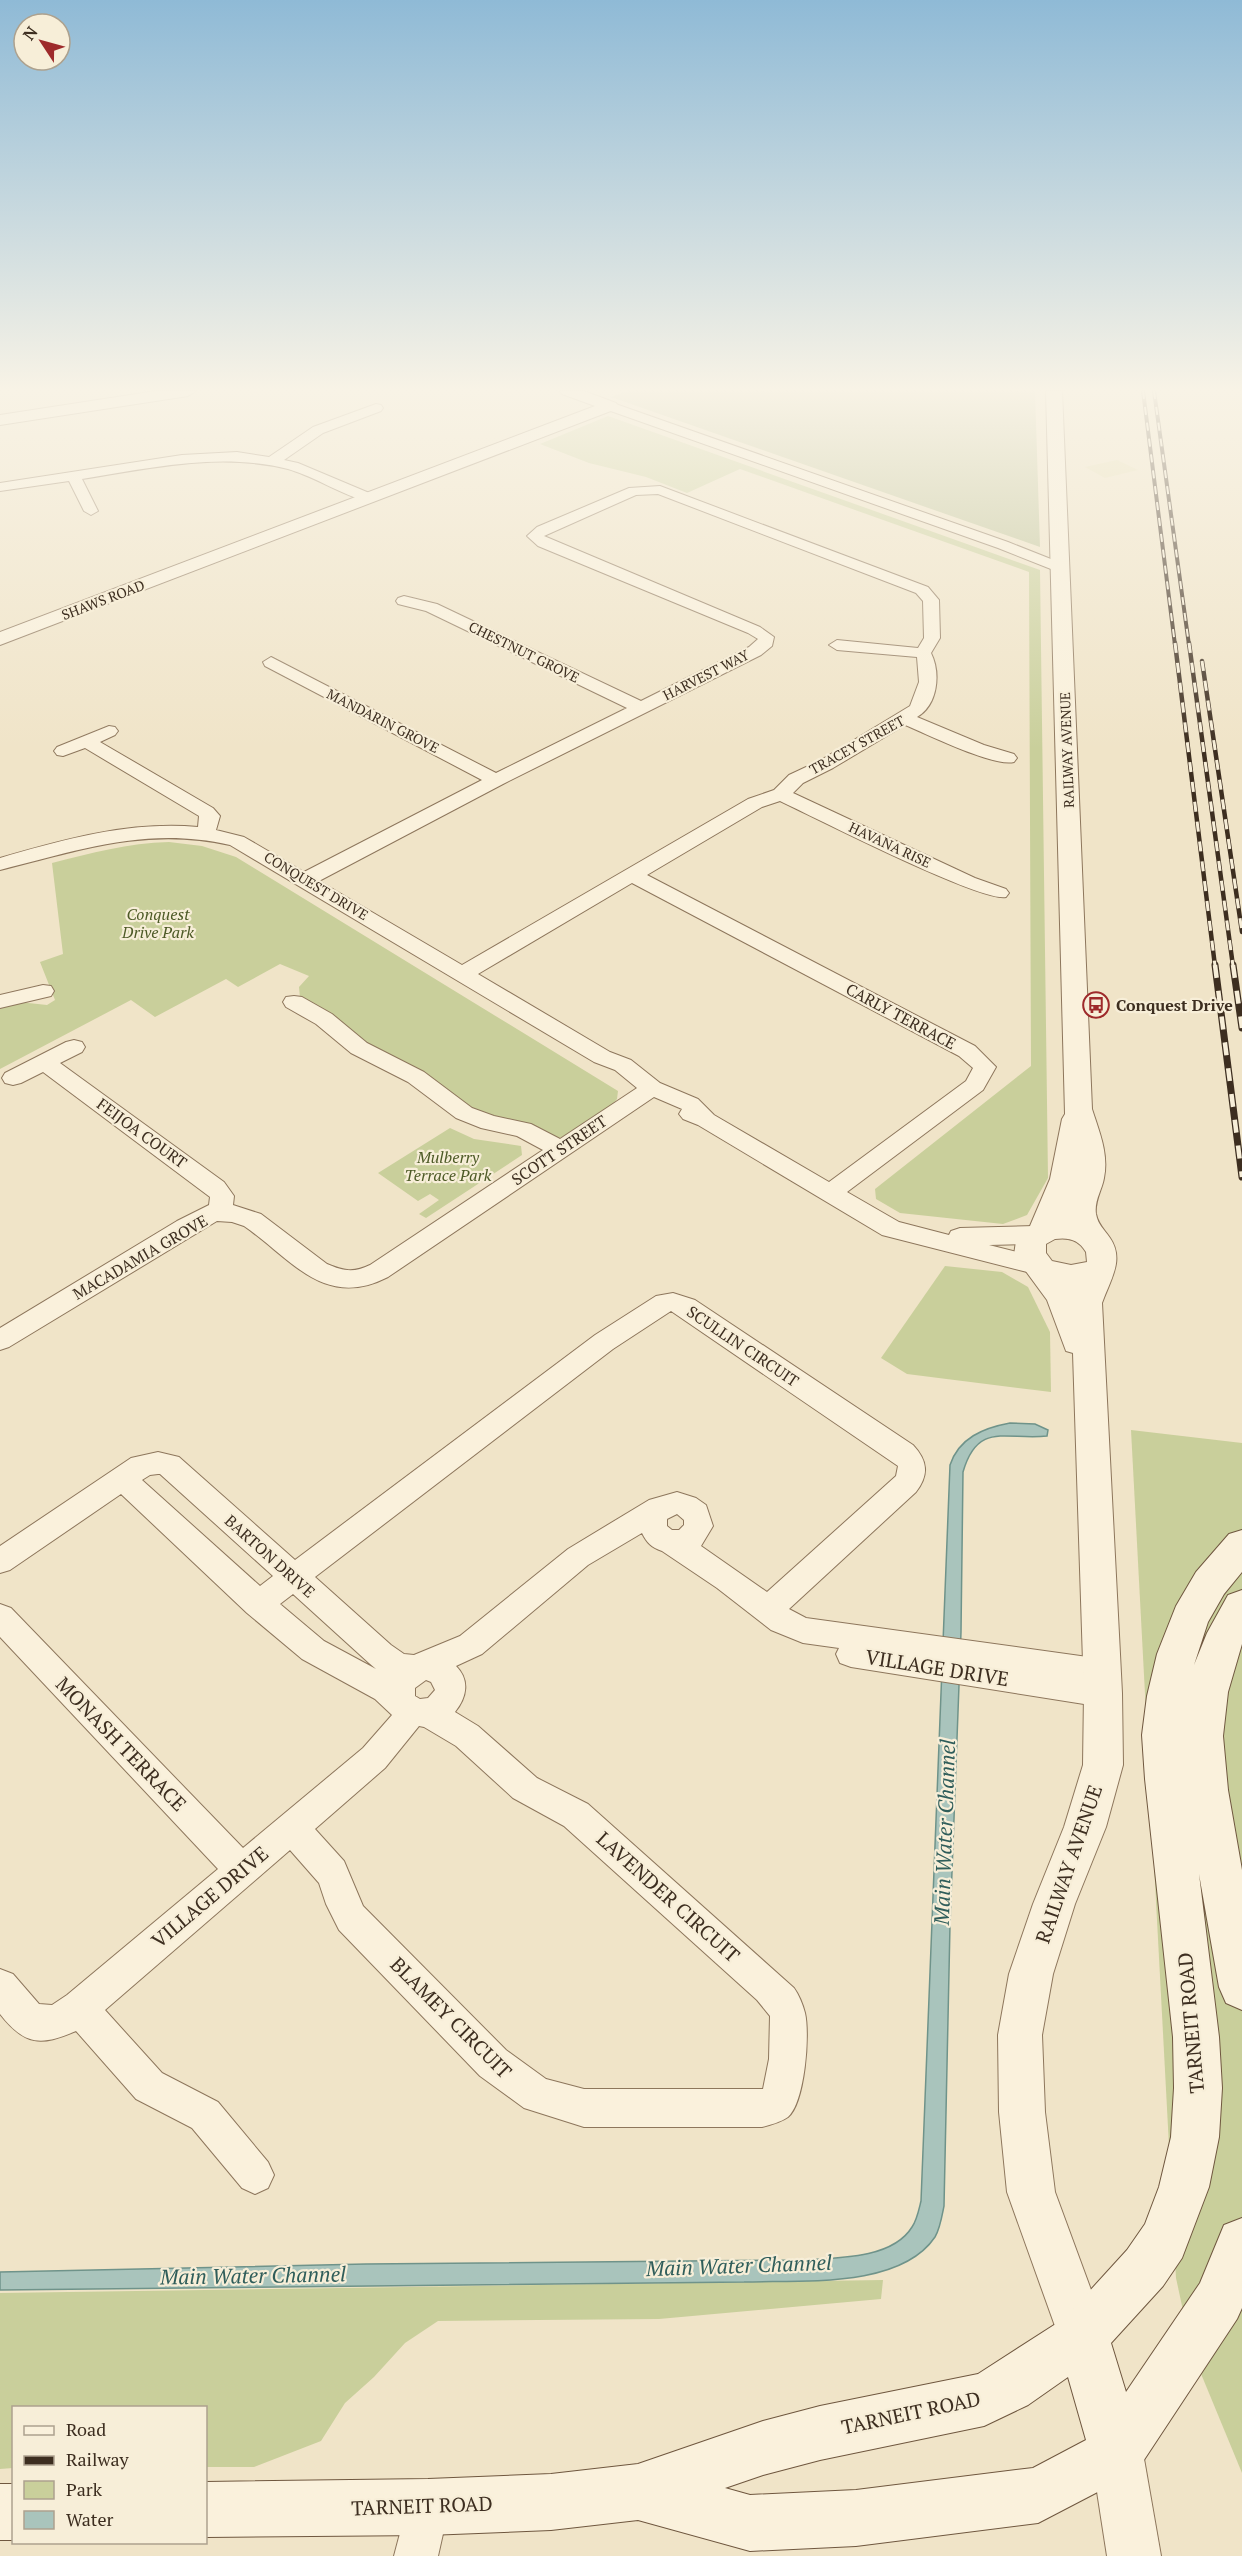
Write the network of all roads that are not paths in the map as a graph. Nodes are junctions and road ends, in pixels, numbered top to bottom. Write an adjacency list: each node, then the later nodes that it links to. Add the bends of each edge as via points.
1 (337, 510): 8 (street, SHAWS ROAD)
2 (589, 510): 12 (street, HARVEST WAY, via 542,530 536,538 766,637 761,647)
3 (713, 510): 10 (street, TRACEY STREET, via 922,590 931,600 932,638)
4 (905, 510): 6 (street)
5 (1058, 510): 6 (street, RAILWAY AVENUE)
6 (1060, 564): 35 (street, RAILWAY AVENUE)
7 (402, 600): 12 (street, CHESTNUT GROVE, via 430,607)
8 (0, 639)
9 (837, 645): 10 (street)
10 (923, 653): 13 (street, TRACEY STREET, via 929,662 924,701)
11 (290, 654): 18 (street, MANDARIN GROVE, via 264,665)
12 (641, 708): 18 (street, HARVEST WAY)
13 (906, 719): 17 (street); 19 (street, TRACEY STREET, via 796,779)
14 (109, 731): 15 (street)
15 (86, 741): 16 (street); 20 (street)
16 (63, 751)
17 (1008, 758)
18 (496, 780): 25 (street, HARVEST WAY)
19 (782, 794): 24 (street, TRACEY STREET, via 755,803); 26 (street, HAVANA RISE)
20 (180, 797): 21 (street, via 175,814); 22 (street, via 210,816)
21 (163, 829): 22 (street, CONQUEST DRIVE); 23 (street, CONQUEST DRIVE, via 81,842)
22 (206, 833): 25 (street, CONQUEST DRIVE, via 237,841)
23 (0, 864)
24 (634, 876): 27 (street, TRACEY STREET); 37 (street, CARLY TERRACE, via 967,1051 985,1067 975,1084)
25 (305, 880): 27 (street, CONQUEST DRIVE)
26 (999, 893)
27 (464, 975): 34 (street, CONQUEST DRIVE, via 602,1057)
28 (43, 991): 29 (street)
29 (0, 1002)
30 (294, 1002): 36 (street, via 324,1019 358,1048 423,1082 464,1113 530,1132)
31 (74, 1047): 32 (street)
32 (45, 1063): 33 (street); 38 (street, FEIJOA COURT, via 215,1188 222,1196)
33 (14, 1078)
34 (647, 1092): 36 (street, SCOTT STREET); 37 (street, CONQUEST DRIVE, via 706,1120)
35 (1078, 1109): 39 (street, RAILWAY AVENUE, via 1065,1179); 41 (street, RAILWAY AVENUE, via 1091,1156 1079,1210)
36 (561, 1149): 44 (street, SCOTT STREET, via 379,1271)
37 (829, 1194): 40 (street, CONQUEST DRIVE, via 883,1225)
38 (216, 1213): 44 (street, MACADAMIA GROVE, via 251,1220 308,1263); 45 (street, MACADAMIA GROVE, via 186,1227)
39 (1039, 1233): 40 (street, CONQUEST DRIVE, via 997,1238); 41 (street, via 1052,1228 1072,1229); 42 (street, via 1029,1248)
40 (915, 1236): 42 (street, CONQUEST DRIVE)
41 (1090, 1237): 43 (street, via 1102,1252)
42 (1041, 1268): 43 (street, via 1068,1278); 46 (street, RAILWAY AVENUE, via 1062,1297)
43 (1099, 1268): 46 (street, RAILWAY AVENUE, via 1086,1303)
44 (342, 1280)
45 (0, 1340)
46 (1092, 1381): 57 (street, RAILWAY AVENUE)
47 (122, 1478): 49 (street, BARTON DRIVE); 50 (street, BARTON DRIVE, via 147,1464 169,1465); 52 (street)
48 (1242, 1545): 51 (main road, TARNEIT ROAD)
49 (0, 1561)
50 (292, 1578): 52 (street, SCULLIN CIRCUIT); 53 (street, SCULLIN CIRCUIT, via 604,1342 665,1303 673,1302 893,1446 912,1463 913,1471 906,1484); 56 (street, BARTON DRIVE, via 389,1662)
51 (1230, 1600): 62 (main road, TARNEIT ROAD, via 1203,1720 1203,1753); 67 (main road, TARNEIT ROAD, via 1190,1618 1167,1696 1163,1735 1196,2037 1195,2137 1184,2187 1164,2240 1145,2268)
52 (258, 1604): 58 (street, via 313,1650)
53 (775, 1616): 55 (street, VILLAGE DRIVE, via 671,1531 606,1539 578,1557); 57 (street, VILLAGE DRIVE, via 795,1639 816,1647)
54 (0, 1617): 60 (street, MONASH TERRACE)
55 (471, 1645): 56 (street, VILLAGE DRIVE); 58 (street, VILLAGE DRIVE)
56 (417, 1668): 58 (street, BARTON DRIVE, via 435,1668 447,1676); 58 (street, via 399,1685 399,1699)
57 (1102, 1682): 67 (street, RAILWAY AVENUE, via 1103,1766 1031,1974 1020,2035 1030,2192)
58 (428, 1705): 59 (street, VILLAGE DRIVE, via 410,1733 374,1758); 64 (street, LAVENDER CIRCUIT, via 525,1788 576,1815 778,1997 788,2016 785,2073)
59 (291, 1829): 60 (street, VILLAGE DRIVE); 64 (street, BLAMEY CIRCUIT, via 329,1868 343,1908 351,1918 493,2063 537,2095 584,2108 762,2108)
60 (242, 1871): 63 (street, VILLAGE DRIVE)
61 (0, 1986): 63 (street, VILLAGE DRIVE, via 31,2022 40,2025 64,2019)
62 (1242, 1987)
63 (80, 2008): 65 (street, via 149,2086 205,2115)
64 (776, 2103)
65 (255, 2175)
66 (1242, 2243): 68 (main road, TARNEIT ROAD, via 1219,2301)
67 (1083, 2336): 68 (main road); 69 (main road, TARNEIT ROAD, via 1009,2386 984,2398 763,2448)
68 (1117, 2453): 69 (main road, TARNEIT ROAD, via 1038,2495 856,2518 750,2523); 72 (street)
69 (638, 2492): 71 (main road, TARNEIT ROAD, via 551,2502)
70 (207, 2510): 71 (main road, TARNEIT ROAD)
71 (422, 2532)
72 (1134, 2556)

